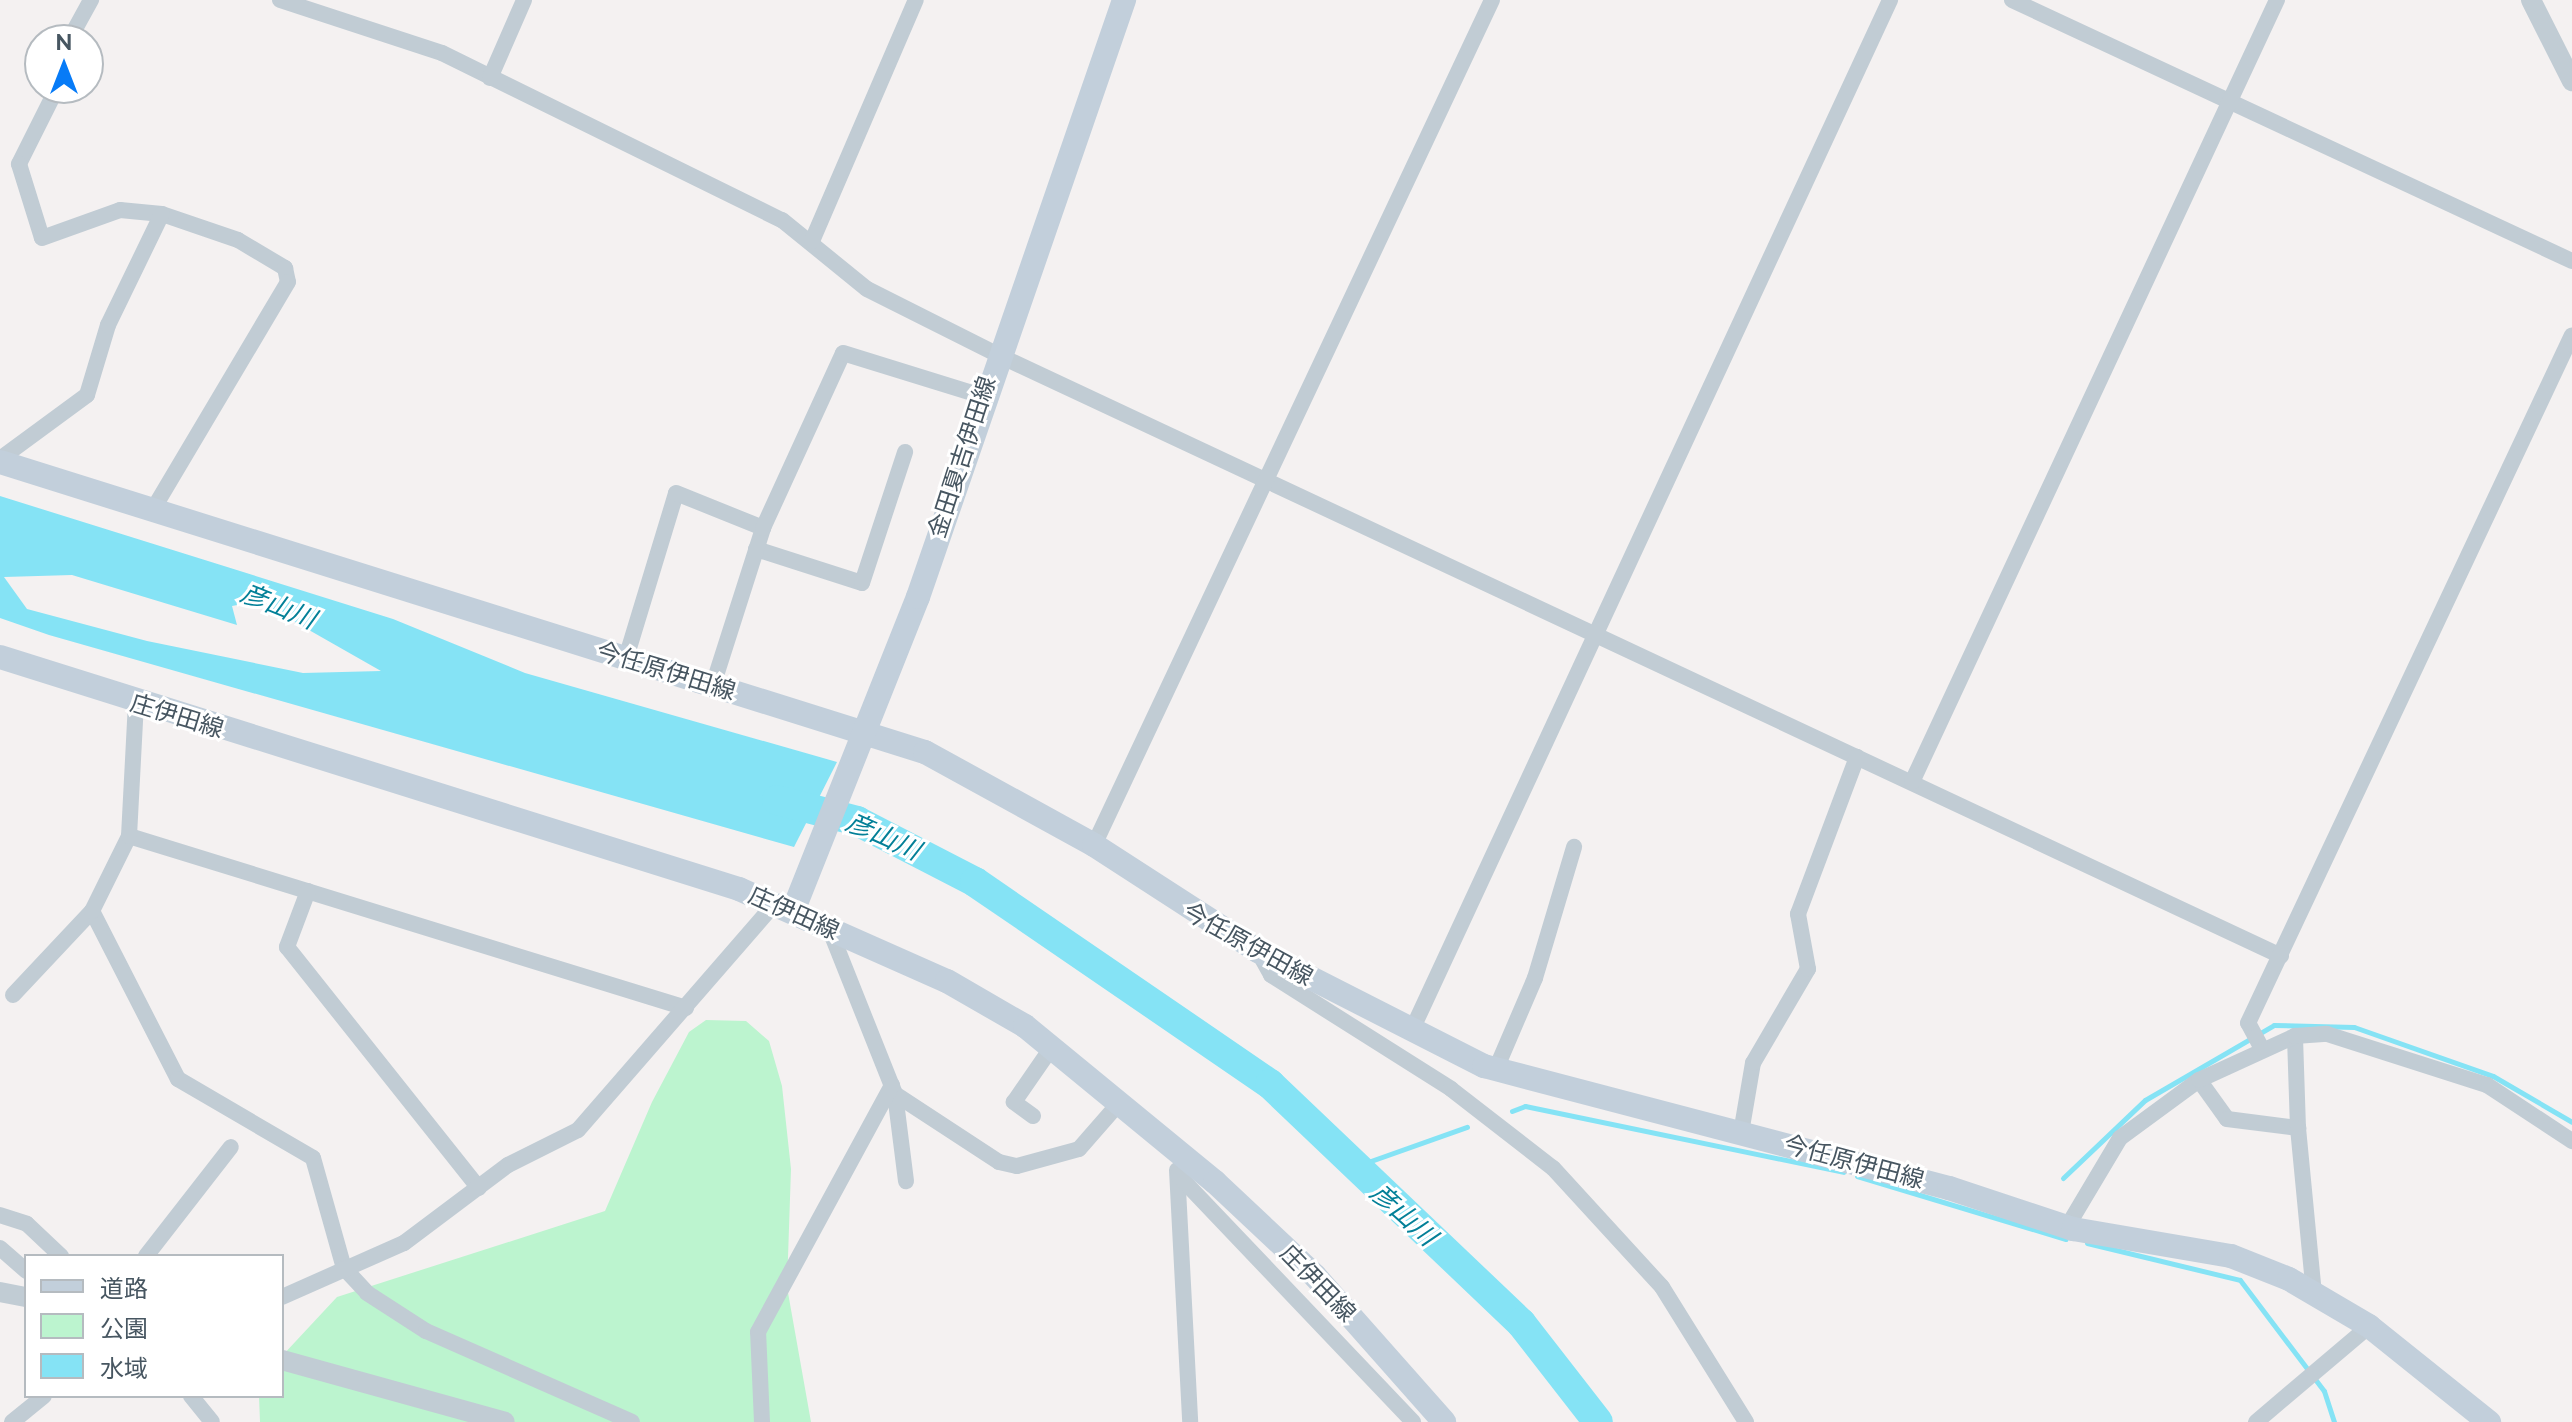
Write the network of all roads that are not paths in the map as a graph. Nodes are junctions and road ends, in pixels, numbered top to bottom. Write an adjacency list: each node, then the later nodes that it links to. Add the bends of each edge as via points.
1 (91, 0): 11 (street)
2 (280, 0): 12 (street, via 416,44)
3 (524, 0): 12 (street)
4 (916, 0): 19 (street)
5 (1124, 0): 22 (main road, 金田夏吉伊田線)
6 (1492, 0): 26 (street)
7 (1890, 0): 30 (street)
8 (2012, 0): 14 (street)
9 (2277, 0): 14 (street)
10 (2531, 0): 13 (street)
11 (78, 24)
12 (490, 78): 19 (street)
13 (2572, 81)
14 (2231, 102): 20 (street); 37 (street)
15 (49, 104): 17 (street)
16 (0, 161): 17 (street)
17 (19, 164): 18 (street, via 42,238 120,210)
18 (162, 214): 25 (street, via 108,325 87,395); 27 (street, via 238,240 285,268 288,282)
19 (812, 241): 22 (street, via 867,289)
20 (2572, 261)
21 (2572, 335): 46 (street)
22 (996, 354): 23 (main road, 金田夏吉伊田線); 26 (street)
23 (982, 396): 28 (street, via 843,353); 35 (main road, 金田夏吉伊田線, via 918,597)
24 (905, 452): 29 (street, via 862,583)
25 (0, 460): 27 (main road, 今任原伊田線)
26 (1268, 481): 30 (street); 39 (street)
27 (153, 509): 32 (main road, 今任原伊田線)
28 (763, 528): 29 (street); 32 (street, via 676,493)
29 (756, 549): 33 (street)
30 (1593, 634): 36 (street); 49 (street)
31 (0, 657): 34 (main road, 庄伊田線)
32 (626, 658): 33 (main road, 今任原伊田線)
33 (713, 685): 35 (main road, 今任原伊田線)
34 (136, 704): 38 (street); 42 (main road, 庄伊田線)
35 (861, 731): 39 (main road, 今任原伊田線, via 967,770); 42 (main road, 金田夏吉伊田線)
36 (1857, 757): 37 (street); 59 (street, via 1798,914 1808,969 1753,1063)
37 (1912, 782): 46 (street)
38 (129, 836): 41 (street); 43 (street)
39 (1094, 845): 45 (main road, 今任原伊田線)
40 (1574, 847): 53 (street, via 1535,978)
41 (308, 891): 48 (street); 65 (street, via 287,947)
42 (789, 904): 44 (main road, 庄伊田線); 48 (street)
43 (92, 911): 47 (street); 71 (street, via 178,1079 313,1158)
44 (829, 928): 52 (main road, 庄伊田線, via 947,981); 55 (street)
45 (1258, 951): 49 (main road, 今任原伊田線); 87 (street, via 1271,975 1451,1089 1553,1168 1662,1287)
46 (2281, 956): 51 (street, via 2248,1023)
47 (13, 995)
48 (686, 1008): 65 (street, via 578,1130)
49 (1411, 1032): 53 (main road, 今任原伊田線)
50 (2295, 1036): 51 (street); 58 (street); 60 (street, via 2327,1034 2487,1085)
51 (2260, 1045): 54 (street)
52 (1052, 1047): 56 (main road, 庄伊田線); 57 (street, via 1014,1102)
53 (1496, 1069): 59 (main road, 今任原伊田線)
54 (2199, 1080): 58 (street, via 2227,1119); 67 (street, via 2120,1138 2098,1164)
55 (893, 1089): 56 (street, via 999,1162 1017,1166 1079,1149); 64 (street); 83 (street, via 758,1332)
56 (1121, 1101): 62 (main road, 庄伊田線)
57 (1033, 1116)
58 (2298, 1128): 73 (street)
59 (1741, 1133): 67 (main road, 今任原伊田線)
60 (2572, 1141)
61 (231, 1147): 70 (street)
62 (1176, 1148): 63 (street); 86 (main road, 庄伊田線, via 1315,1276)
63 (1178, 1175): 84 (street); 85 (street)
64 (906, 1181)
65 (479, 1188): 71 (street, via 404,1243)
66 (0, 1215): 69 (street, via 27,1224)
67 (2067, 1227): 73 (main road, 今任原伊田線, via 2231,1256)
68 (0, 1248): 72 (street)
69 (59, 1254)
70 (148, 1254)
71 (344, 1268): 74 (street); 82 (street, via 367,1293 416,1325)
72 (24, 1269)
73 (2314, 1293): 75 (main road, 今任原伊田線)
74 (284, 1296)
75 (2369, 1326): 88 (street); 89 (main road, 今任原伊田線)
76 (284, 1360): 81 (street)
77 (42, 1398): 79 (street)
78 (193, 1398): 80 (street)
79 (12, 1422)
80 (212, 1422)
81 (505, 1422)
82 (632, 1422)
83 (762, 1422)
84 (1190, 1422)
85 (1413, 1422)
86 (1444, 1422)
87 (1746, 1422)
88 (2256, 1422)
89 (2489, 1422)

